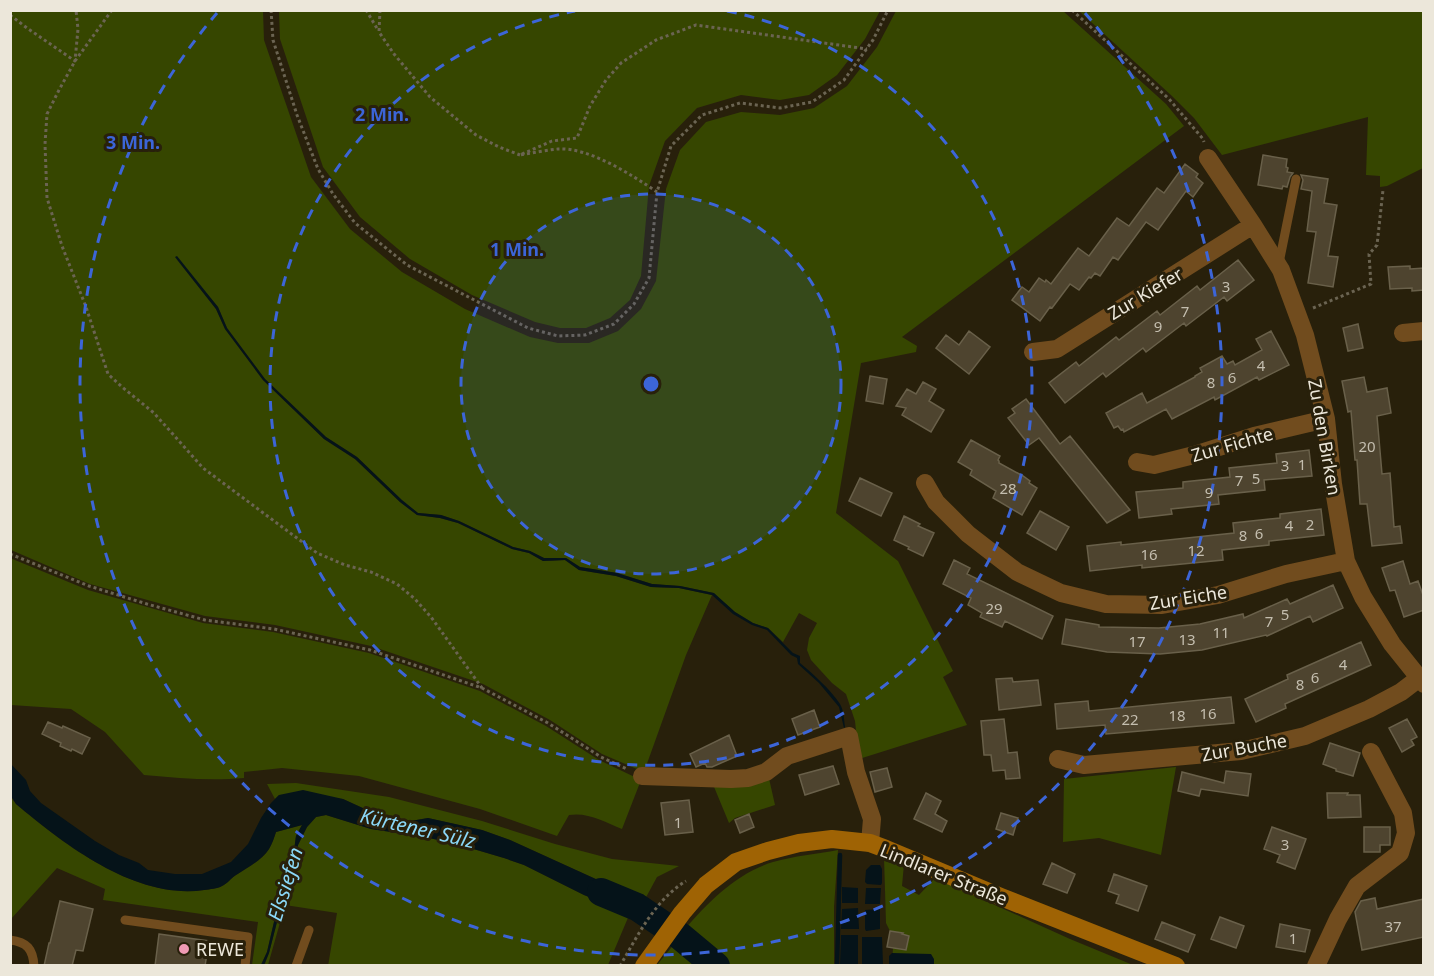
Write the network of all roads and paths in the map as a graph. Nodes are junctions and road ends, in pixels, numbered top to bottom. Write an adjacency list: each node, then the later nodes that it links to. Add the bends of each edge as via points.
1 (76, 10): 11 (path)
2 (112, 10): 11 (path)
3 (272, 10): 16 (path, via 273,40 318,169 355,223 407,265 528,328 558,336 585,335 614,324 634,304 649,278)
4 (366, 10): 9 (path)
5 (380, 10): 9 (path)
6 (888, 10): 10 (path)
7 (1072, 10): 13 (path, via 1170,99 1203,139)
8 (10, 15): 11 (path)
9 (379, 32): 12 (path, via 430,97 476,135)
10 (867, 49): 12 (path, via 696,25 656,40 621,63 606,80 577,138 552,141); 16 (path, via 844,80 812,102 780,108 740,103 702,115 671,146)
11 (75, 61): 29 (path, via 47,114 47,198 108,374 154,413 203,468 317,553 397,584 415,599)
12 (520, 155): 16 (path, via 560,149 579,152 612,164)
13 (1208, 158): 17 (street, Zu den Birken)
14 (1296, 179): 18 (lane)
15 (1383, 190): 19 (path, via 1377,245 1369,254 1371,284)
16 (657, 192)
17 (1253, 225): 18 (street, Zu den Birken); 22 (street, Zur Kiefer, via 1057,349)
18 (1279, 266): 19 (street, Zu den Birken)
19 (1298, 314): 23 (street, Zu den Birken)
20 (1424, 331): 21 (street)
21 (1403, 333)
22 (1033, 352)
23 (1326, 419): 24 (street, Zur Fichte, via 1154,465); 27 (street, Zu den Birken)
24 (1137, 462)
25 (926, 483): 27 (street, Zur Eiche, via 936,502 968,534 1017,572 1061,592 1106,604 1162,605 1218,595)
26 (10, 554): 29 (path, via 89,586 166,610 370,650)
27 (1346, 561): 28 (street, Zu den Birken, via 1392,645)
28 (1421, 681): 31 (street, Zur Buche, via 1369,709 1305,736 1241,751 1084,765)
29 (482, 688): 32 (path, via 601,757)
30 (1371, 752): 44 (street, via 1403,813 1406,832 1400,853 1357,886)
31 (1058, 759)
32 (642, 776): 33 (street, via 748,778 766,772 787,756 849,736 872,819)
33 (870, 843): 42 (main road, Lindlarer Straße, via 832,839 799,843 736,862 706,885); 43 (main road, Lindlarer Straße)
34 (661, 901): 41 (path)
35 (125, 920): 39 (lane, via 248,937)
36 (309, 930): 40 (lane)
37 (10, 940): 38 (lane, via 28,947)
38 (34, 966)
39 (245, 966)
40 (296, 966)
41 (620, 966)
42 (644, 966)
43 (1176, 966)
44 (1316, 966)

